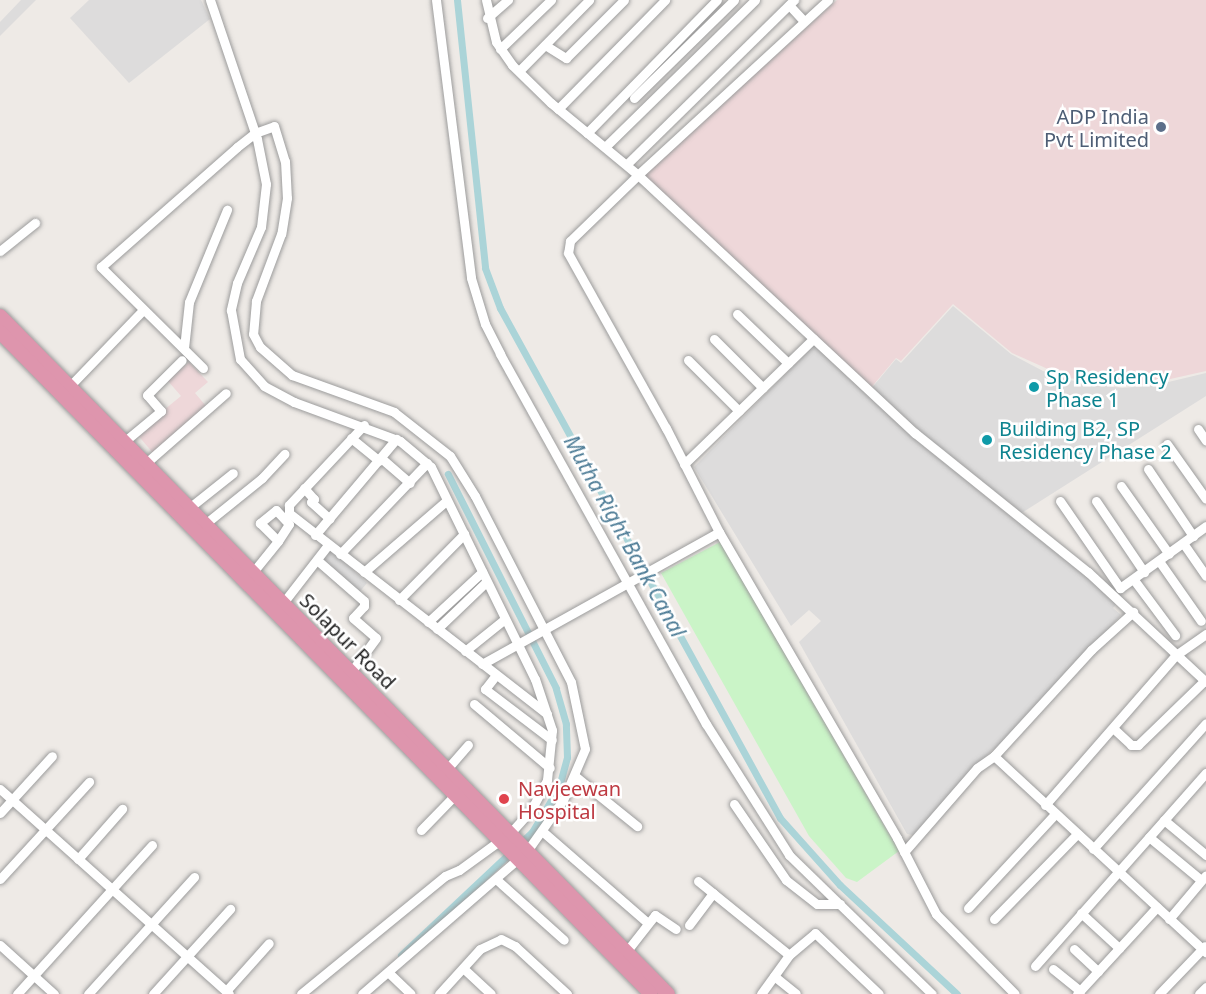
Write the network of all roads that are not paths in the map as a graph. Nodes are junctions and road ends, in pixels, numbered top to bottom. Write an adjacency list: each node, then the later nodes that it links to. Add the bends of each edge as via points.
1 (210, 0): 21 (street)
2 (436, 0): 85 (street, via 474,291 500,354)
3 (486, 0): 14 (street)
4 (508, 0): 14 (street)
5 (551, 0): 17 (street)
6 (589, 0): 16 (street)
7 (624, 0): 16 (street, via 566,58)
8 (665, 0): 20 (street)
9 (717, 0): 22 (street)
10 (734, 0): 19 (street)
11 (755, 0): 23 (street)
12 (828, 0): 15 (street)
13 (792, 2): 15 (street); 24 (street)
14 (487, 18): 17 (street)
15 (804, 21): 25 (street)
16 (544, 45): 18 (street)
17 (500, 49): 18 (street)
18 (519, 71): 20 (street)
19 (634, 98)
20 (558, 109): 22 (street)
21 (255, 133): 29 (street, via 101,267); 44 (street, via 266,184 265,207 234,297 236,348 248,370 264,386 294,402); 95 (street, via 274,126 285,161 287,198 281,234 255,301 253,334 260,347 292,375 394,412 435,441 461,472)
22 (587, 133): 23 (street)
23 (605, 147): 24 (street)
24 (628, 163): 25 (street)
25 (638, 175): 34 (street); 55 (street, via 570,241 568,253)
26 (227, 210): 35 (street, via 189,302)
27 (35, 223): 28 (street)
28 (0, 252)
29 (143, 310): 35 (street); 41 (street)
30 (737, 314): 38 (street)
31 (0, 316): 41 (highway, Solapur Road)
32 (2, 338): 41 (highway, Solapur Road)
33 (714, 339): 40 (street)
34 (813, 339): 38 (street); 90 (street, via 915,433)
35 (184, 348): 39 (street)
36 (182, 360): 48 (street, via 147,395 161,411)
37 (687, 360): 43 (street)
38 (788, 363): 40 (street)
39 (203, 368)
40 (763, 388): 43 (street)
41 (66, 390): 48 (highway, Solapur Road); 119 (highway, Solapur Road)
42 (225, 393): 53 (street)
43 (739, 411): 55 (street)
44 (364, 425): 46 (street); 47 (street)
45 (1198, 429): 49 (street)
46 (351, 438): 52 (street); 60 (street)
47 (396, 440): 52 (street); 54 (street)
48 (125, 441): 53 (highway, Solapur Road)
49 (1206, 441)
50 (1167, 444): 61 (street)
51 (284, 454): 67 (street, via 262,478)
52 (380, 460): 58 (street); 66 (street)
53 (146, 463): 65 (highway, Solapur Road)
54 (427, 463): 58 (street); 62 (street)
55 (684, 464): 69 (street)
56 (1148, 469): 72 (street)
57 (233, 473): 65 (street)
58 (410, 483): 76 (street)
59 (1121, 486): 77 (street)
60 (304, 488): 66 (street); 71 (street, via 288,508)
61 (1206, 500)
62 (446, 501): 70 (street); 81 (street)
63 (1060, 501): 86 (street, via 1120,588)
64 (1096, 501): 83 (street)
65 (189, 508): 67 (highway, Solapur Road)
66 (330, 519): 71 (street)
67 (205, 524): 80 (highway, Solapur Road)
68 (1206, 526): 72 (street)
69 (719, 532): 85 (street); 136 (street)
70 (464, 534): 82 (street); 88 (street)
71 (315, 535): 75 (street)
72 (1193, 536): 74 (street)
73 (278, 541): 80 (street)
74 (1183, 543): 77 (street); 84 (street)
75 (328, 545): 76 (street); 78 (street)
76 (340, 554): 81 (street)
77 (1168, 554): 79 (street)
78 (317, 560): 89 (street); 102 (street, via 364,601 353,618 376,638)
79 (1159, 561): 83 (street); 92 (street)
80 (253, 572): 89 (highway, Solapur Road)
81 (364, 572): 88 (street)
82 (482, 572): 87 (street); 93 (street)
83 (1144, 572): 86 (street)
84 (1206, 576)
85 (628, 580): 95 (street); 148 (street, via 706,724 789,855)
86 (1134, 580): 97 (street)
87 (486, 582): 91 (street); 94 (street)
88 (399, 600): 93 (street)
89 (283, 603): 102 (highway, Solapur Road)
90 (1133, 612): 100 (street); 112 (street, via 1091,650)
91 (505, 619): 98 (street); 99 (street)
92 (1201, 621)
93 (428, 622): 94 (street)
94 (437, 628): 99 (street)
95 (542, 634): 98 (street); 116 (street, via 571,682 585,741)
96 (1206, 634): 100 (street)
97 (1175, 635)
98 (521, 643): 101 (street); 106 (street)
99 (465, 651): 101 (street)
100 (1176, 655): 104 (street); 108 (street)
101 (482, 664): 103 (street)
102 (351, 672): 114 (highway, Solapur Road)
103 (496, 675): 106 (street); 109 (street, via 485,689)
104 (1205, 681): 108 (street, via 1138,745 1131,745)
105 (474, 704): 113 (street)
106 (549, 715): 109 (street)
107 (1206, 723): 135 (street)
108 (1113, 728): 122 (street)
109 (552, 740): 113 (street)
110 (468, 745): 114 (street)
111 (52, 756): 120 (street)
112 (994, 756): 122 (street); 136 (street, via 978,768)
113 (550, 768): 133 (street, via 540,797)
114 (447, 770): 133 (highway, Solapur Road)
115 (1206, 773): 126 (street)
116 (575, 776): 127 (street); 130 (street)
117 (89, 782): 128 (street)
118 (0, 789): 120 (street)
119 (455, 795): 129 (street); 133 (highway, Solapur Road)
120 (12, 800): 124 (street); 128 (street)
121 (734, 804): 148 (street, via 786,880 817,904)
122 (1045, 805): 125 (street)
123 (122, 809): 139 (street)
124 (0, 813)
125 (1054, 814): 131 (street); 150 (street)
126 (1164, 820): 132 (street); 138 (street)
127 (637, 826)
128 (46, 829): 139 (street); 143 (street)
129 (421, 830)
130 (542, 831): 137 (street); 155 (street)
131 (1077, 834): 135 (street); 153 (street)
132 (1149, 837): 140 (street); 142 (street)
133 (506, 838): 137 (highway, Solapur Road); 185 (street, via 445,876)
134 (152, 845): 146 (street)
135 (1093, 849): 140 (street)
136 (904, 852): 195 (street, via 942,923)
137 (522, 854): 144 (street); 165 (highway, Solapur Road); 190 (highway, Solapur Road)
138 (1206, 855)
139 (78, 858): 146 (street)
140 (1117, 871): 149 (street); 152 (street)
141 (194, 877): 156 (street)
142 (1204, 878): 154 (street)
143 (0, 879)
144 (496, 879): 159 (street); 172 (street)
145 (699, 881): 147 (street)
146 (112, 889): 156 (street); 174 (street)
147 (713, 893): 157 (street); 166 (street)
148 (840, 904): 194 (street)
149 (1156, 907): 154 (street); 162 (street)
150 (968, 908)
151 (230, 909): 167 (street)
152 (1081, 913): 162 (street); 168 (street)
153 (994, 919)
154 (1169, 919): 164 (street)
155 (648, 923): 158 (street, via 657,915); 165 (street)
156 (152, 924): 167 (street); 183 (street)
157 (689, 925)
158 (676, 929)
159 (564, 940)
160 (268, 943): 176 (street)
161 (0, 945): 174 (street)
162 (1119, 948): 171 (street)
163 (1074, 949): 171 (street)
164 (1205, 949): 179 (street)
165 (626, 952): 191 (highway, Solapur Road)
166 (789, 955): 173 (street); 177 (street, via 815,933)
167 (187, 956): 176 (street); 184 (street)
168 (1035, 966)
169 (463, 968): 187 (street); 188 (street); 189 (street, via 480,949 501,939 515,946)
170 (1053, 969): 178 (street)
171 (1098, 971): 178 (street)
172 (389, 973): 180 (street); 186 (street)
173 (774, 975): 192 (street); 193 (street)
174 (34, 976): 181 (street); 182 (street)
175 (1206, 987): 196 (street)
176 (228, 992)
177 (872, 992)
178 (1078, 992)
179 (1165, 992)
180 (367, 993)
181 (17, 994)
182 (54, 994)
183 (88, 994)
184 (153, 994)
185 (302, 994)
186 (411, 994)
187 (439, 994)
188 (491, 994)
189 (567, 994)
190 (651, 994)
191 (668, 994)
192 (761, 994)
193 (796, 994)
194 (932, 994)
195 (1015, 994)
196 (1199, 994)

